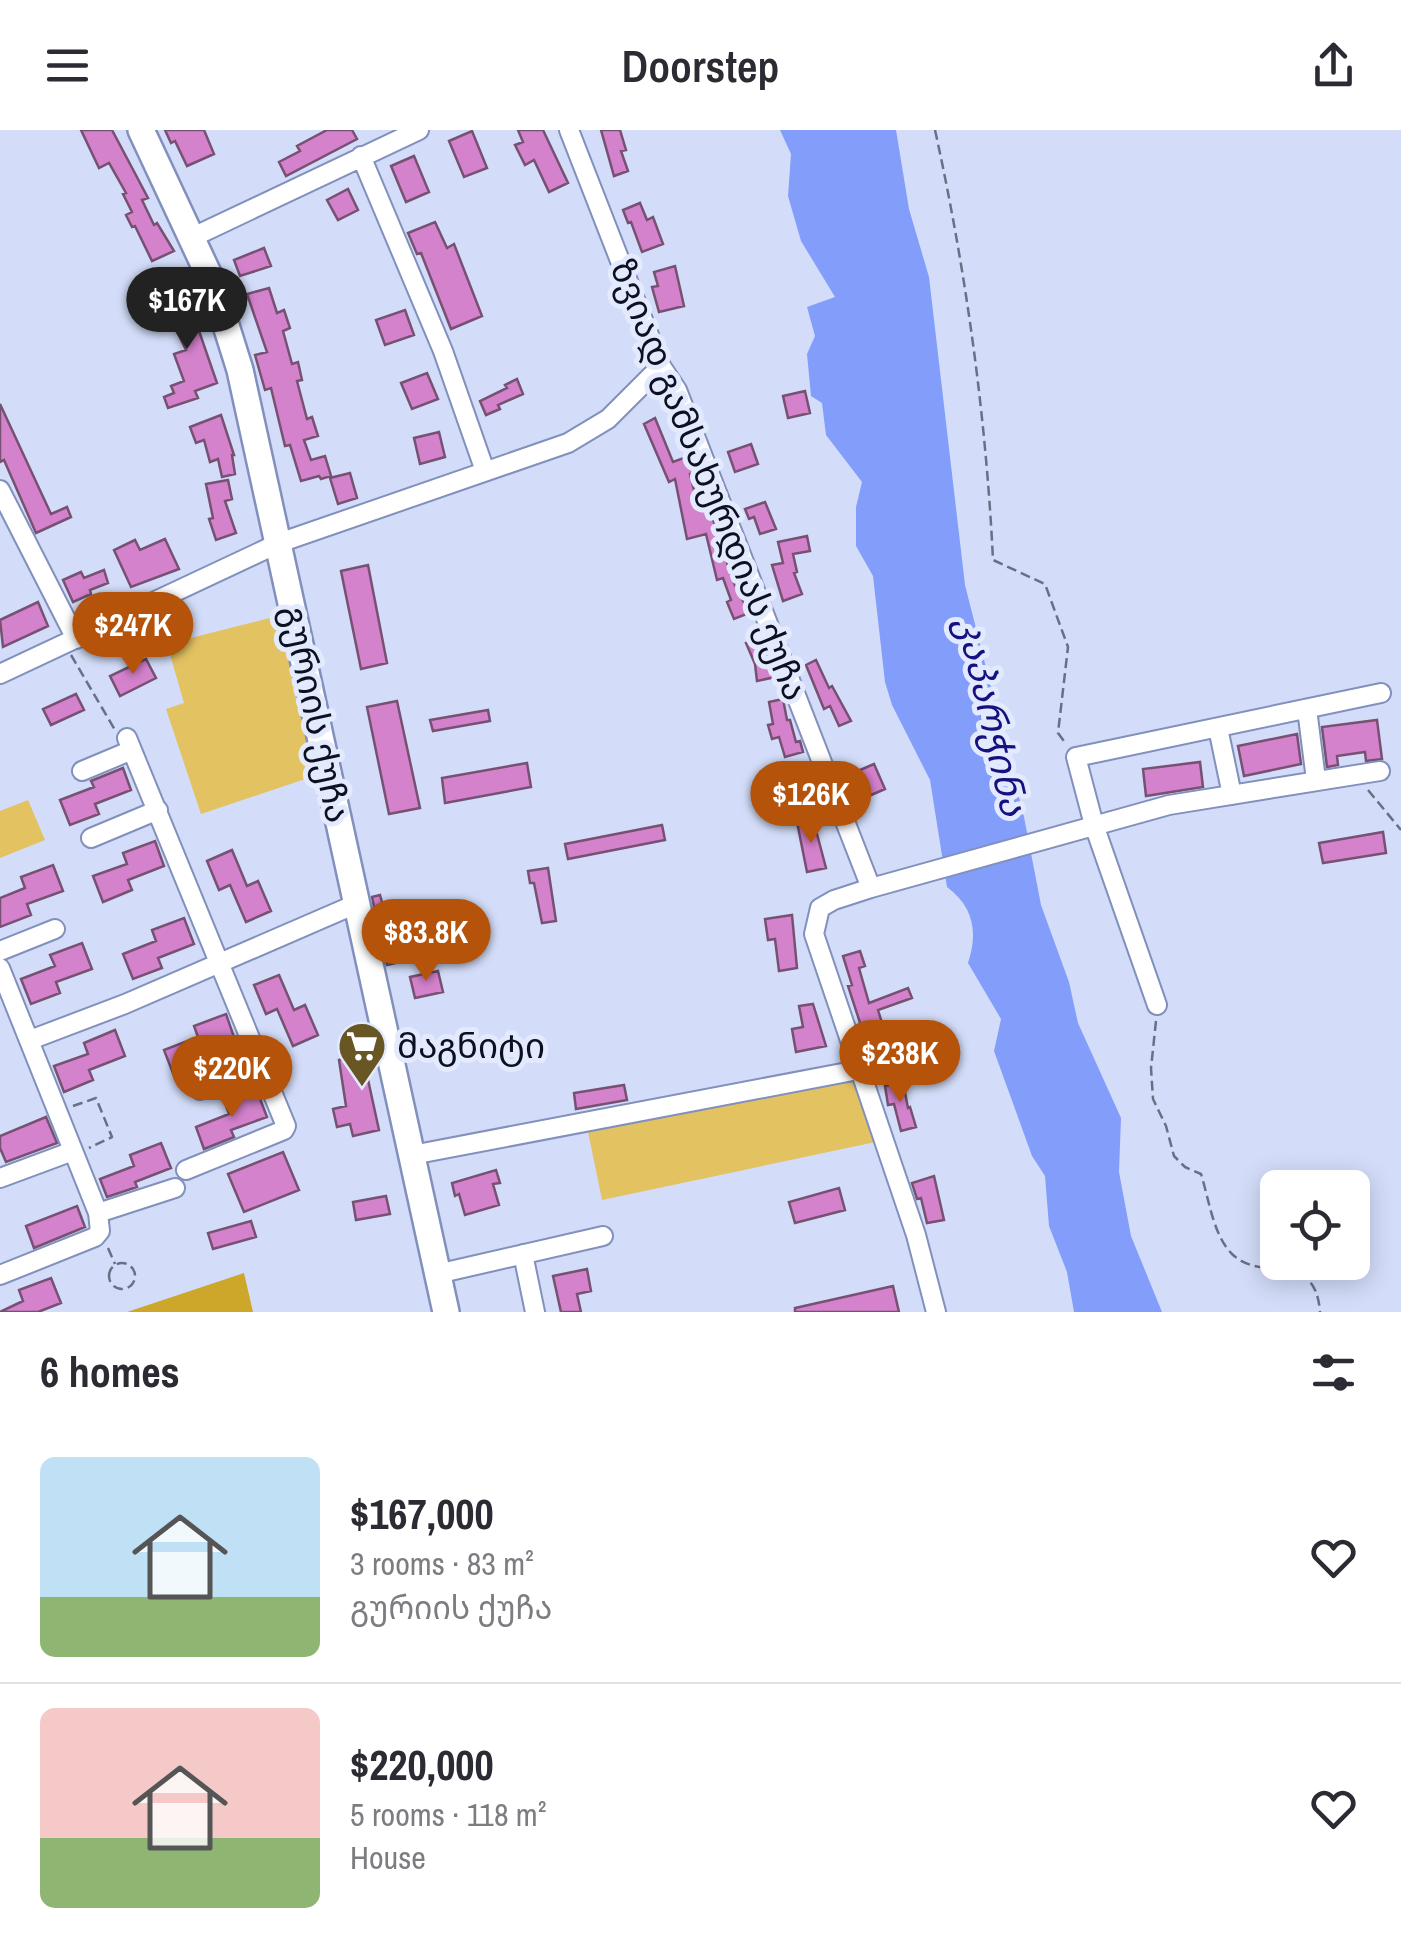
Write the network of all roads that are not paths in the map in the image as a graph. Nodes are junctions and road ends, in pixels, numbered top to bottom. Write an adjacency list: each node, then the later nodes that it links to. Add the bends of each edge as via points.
1 (140, 130): 5 (highway, გურიის ქუჩა)
2 (419, 130): 4 (street)
3 (569, 130): 6 (street, ზვიად გამსახურდიას ქუჩა)
4 (360, 156): 5 (street); 7 (street, via 443,351)
5 (193, 236): 9 (highway, გურიის ქუჩა, via 240,370)
6 (661, 366): 7 (street, via 608,419 568,443); 22 (street, ზვიად გამსახურდიას ქუჩა, via 677,390)
7 (485, 471): 9 (street)
8 (0, 490): 10 (street)
9 (279, 544): 10 (street); 23 (highway, გურიის ქუჩა)
10 (71, 642): 11 (street)
11 (0, 674)
12 (1382, 693): 13 (street)
13 (1307, 709): 14 (street); 17 (street)
14 (1218, 728): 18 (street); 20 (street, via 1076,757)
15 (1380, 770): 17 (street)
16 (82, 771): 19 (street, via 129,744)
17 (1316, 780): 18 (street)
18 (1232, 795): 20 (street)
19 (158, 810): 21 (street); 26 (street)
20 (1094, 824): 22 (street); 28 (street)
21 (91, 838)
22 (870, 888): 31 (street, via 820,908 814,934)
23 (356, 904): 26 (street); 34 (highway, გურიის ქუჩა)
24 (55, 929): 25 (street)
25 (0, 952)
26 (219, 962): 29 (street); 30 (street)
27 (0, 968): 29 (street)
28 (1157, 1005)
29 (30, 1040): 33 (street)
30 (261, 1064): 32 (street); 35 (street, via 284,1130)
31 (858, 1070): 34 (street); 45 (street)
32 (200, 1090)
33 (74, 1153): 36 (street); 38 (street)
34 (412, 1155): 41 (highway, გურიის ქუჩა)
35 (186, 1170)
36 (0, 1178)
37 (175, 1188): 38 (street)
38 (99, 1222): 42 (street, via 96,1237)
39 (604, 1236): 40 (street)
40 (523, 1254): 41 (street); 44 (street)
41 (437, 1274): 43 (highway, გურიის ქუჩა)
42 (0, 1275)
43 (446, 1312)
44 (535, 1312)
45 (936, 1312)

